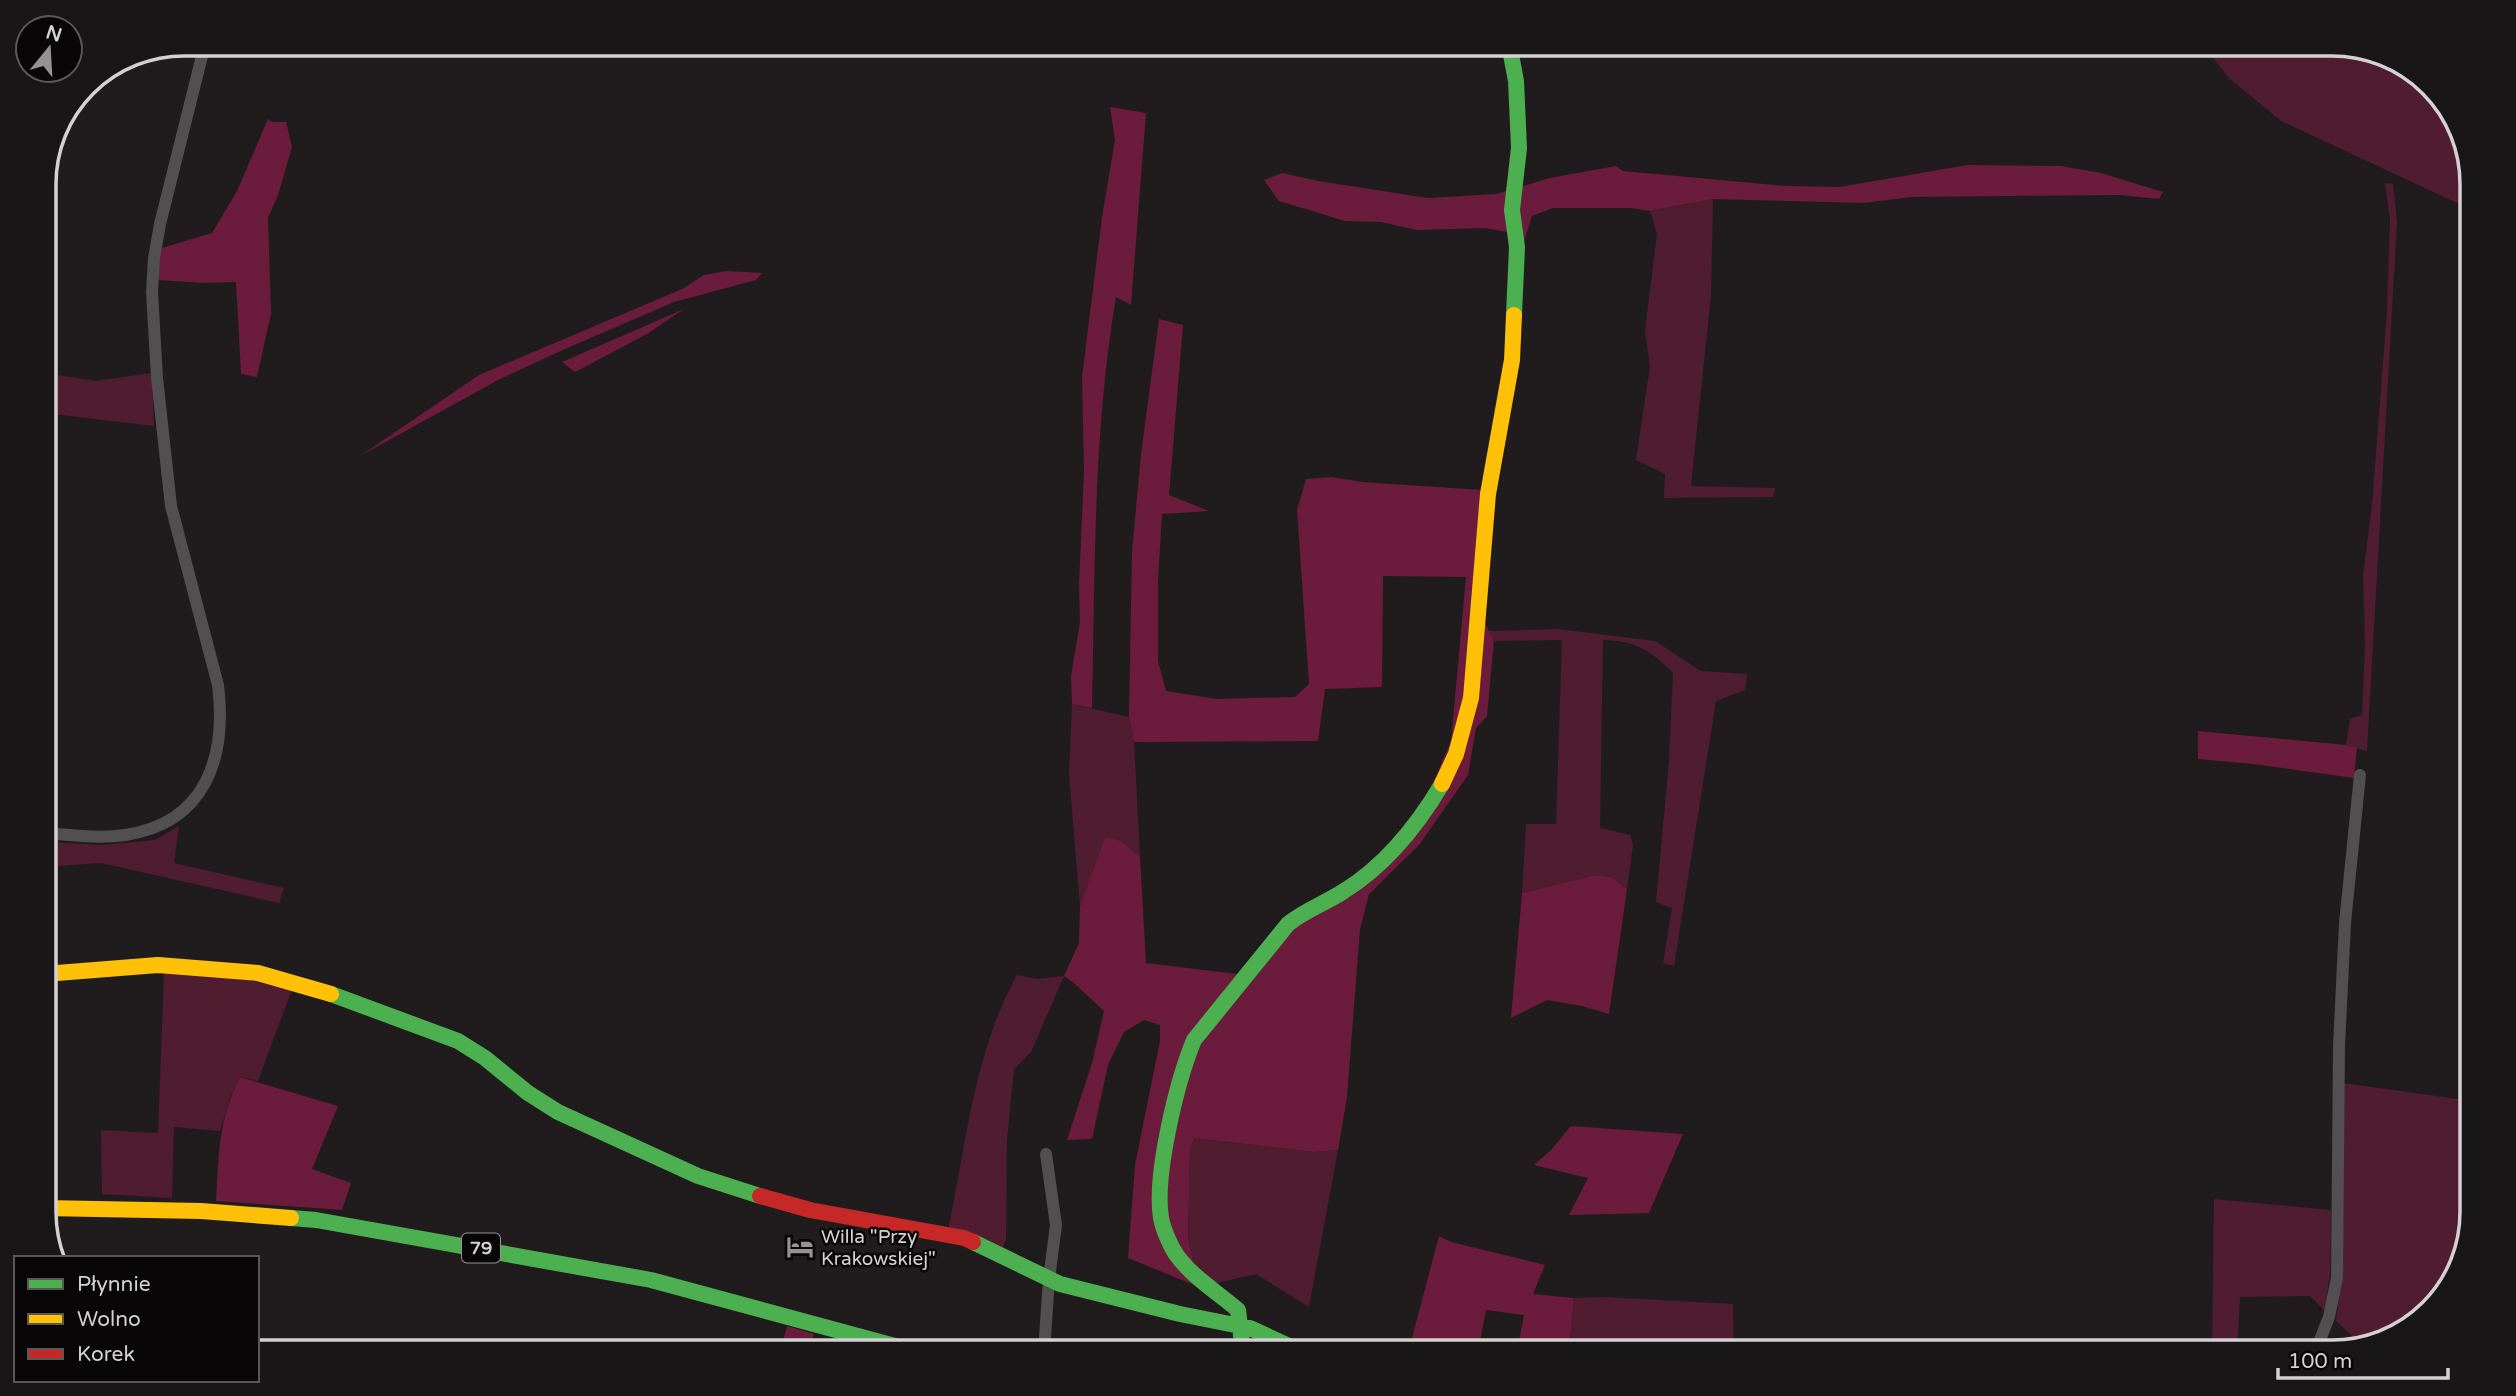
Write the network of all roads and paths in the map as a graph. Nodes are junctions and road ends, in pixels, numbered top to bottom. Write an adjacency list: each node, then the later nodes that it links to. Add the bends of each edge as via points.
1 (202, 56): 4 (street, via 160,223 152,292 171,506 218,685 221,711 216,759 193,802 158,826 122,836)
2 (1511, 56): 9 (street, via 1519,148 1511,210 1517,247 1512,360 1488,494 1465,725 1425,815 1408,835 1347,890 1294,919 1203,1026 1186,1059 1161,1168 1161,1219 1171,1245 1189,1269 1235,1306)
3 (2360, 775): 14 (street, via 2345,923 2339,1046 2337,1278)
4 (56, 833)
5 (56, 973): 8 (street, via 158,965 258,973 339,996 458,1041 550,1108 698,1175 810,1210 964,1238)
6 (1046, 1154): 8 (street, via 1056,1225)
7 (56, 1208): 10 (street, 79, via 201,1211 316,1220 651,1280)
8 (1049, 1279): 9 (street); 11 (street)
9 (1241, 1326): 12 (street); 13 (street)
10 (872, 1340)
11 (1045, 1340)
12 (1242, 1340)
13 (1274, 1340)
14 (2320, 1340)

